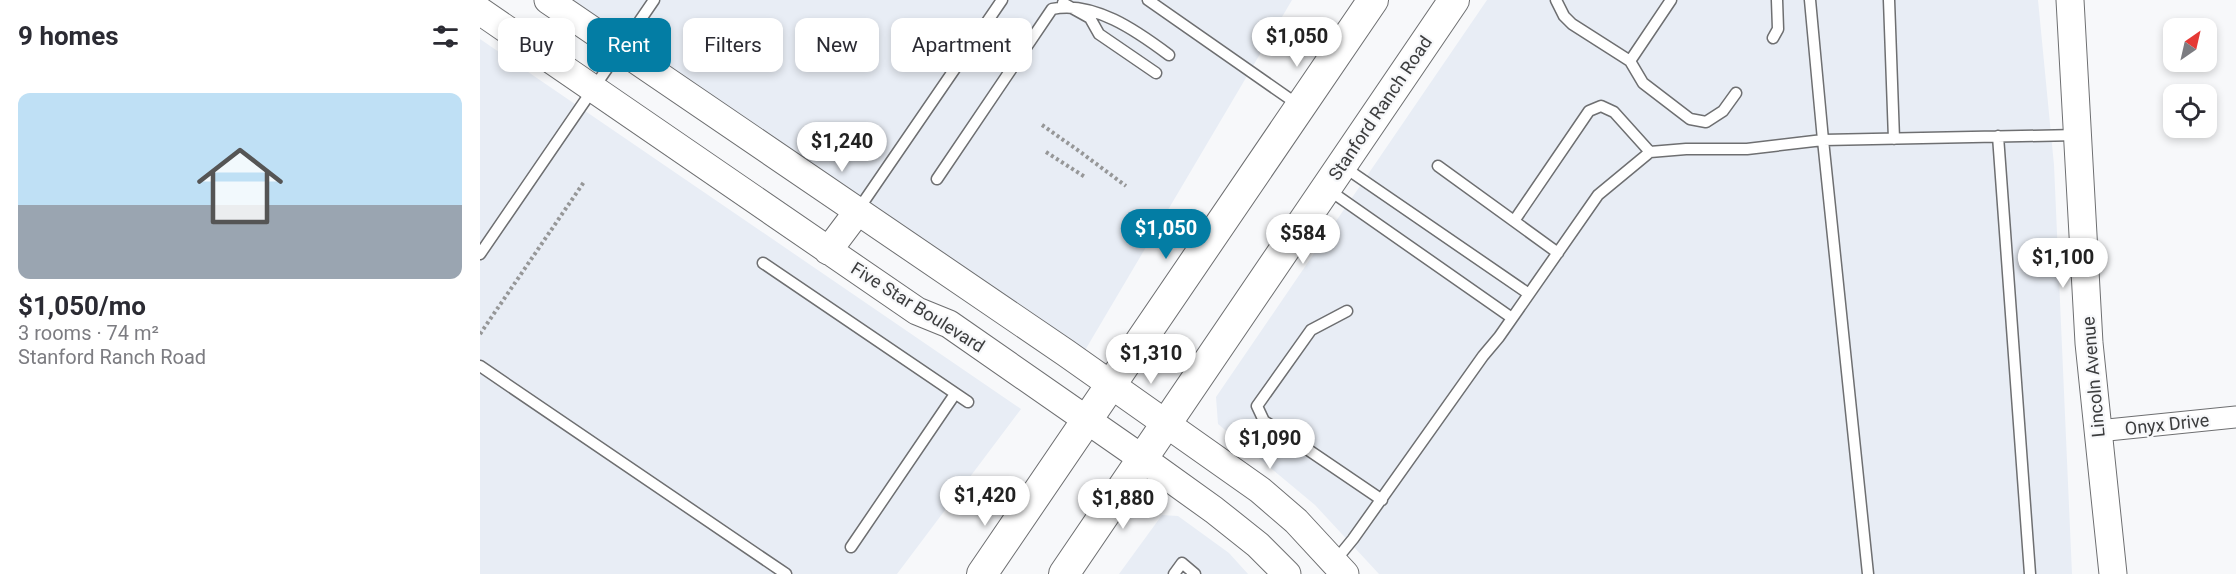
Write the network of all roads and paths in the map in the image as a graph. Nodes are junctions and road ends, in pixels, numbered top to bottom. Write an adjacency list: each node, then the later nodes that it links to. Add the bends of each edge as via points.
1 (548, 0): 16 (street)
2 (654, 0): 15 (lane)
3 (1002, 0): 39 (lane)
4 (1148, 0): 25 (lane)
5 (1373, 0): 25 (main road)
6 (1454, 0): 35 (main road, Stanford Ranch Road)
7 (1556, 0): 19 (lane, via 1572,24)
8 (1671, 0): 19 (lane)
9 (1777, 0): 17 (lane, via 1778,29)
10 (1810, 0): 30 (lane)
11 (1889, 0): 29 (lane)
12 (2070, 0): 27 (street, Lincoln Avenue)
13 (1063, 3): 18 (lane, via 1105,8); 22 (lane, via 1090,18 1098,34); 36 (lane, via 1052,9)
14 (480, 11): 23 (street, Five Star Boulevard)
15 (641, 18)
16 (587, 26)
17 (1773, 38)
18 (1169, 54)
19 (1630, 61): 24 (lane, via 1643,83 1690,119 1706,122 1723,111)
20 (604, 72): 23 (lane)
21 (655, 72): 39 (street)
22 (1156, 73)
23 (592, 89): 41 (street, Five Star Boulevard); 43 (lane)
24 (1736, 93)
25 (1300, 106): 50 (main road)
26 (1042, 125): 38 (path)
27 (2077, 135): 28 (lane); 56 (street, Lincoln Avenue)
28 (1998, 136): 29 (lane); 70 (lane)
29 (1894, 139): 30 (lane)
30 (1823, 140): 32 (lane, via 1747,149); 69 (lane)
31 (1046, 152): 34 (path)
32 (1650, 152): 40 (lane, via 1614,112 1601,106 1589,111); 42 (lane, via 1598,195)
33 (1438, 166): 40 (lane)
34 (1085, 177)
35 (1334, 177): 45 (lane); 47 (lane); 55 (main road, Stanford Ranch Road)
36 (937, 178)
37 (584, 182): 48 (path)
38 (1126, 186)
39 (858, 211): 41 (street); 50 (street)
40 (1514, 221): 42 (lane)
41 (828, 251): 54 (street, Five Star Boulevard, via 917,311 949,324)
42 (1558, 253): 45 (lane)
43 (480, 254)
44 (763, 263): 51 (lane)
45 (1529, 294): 47 (lane)
46 (1347, 311): 57 (lane, via 1311,330 1257,406 1264,421)
47 (1512, 318): 60 (lane)
48 (480, 334)
49 (480, 366): 63 (lane)
50 (1110, 384): 54 (main road); 55 (street)
51 (955, 394): 52 (lane); 61 (lane)
52 (968, 402)
53 (2236, 417): 56 (street, Onyx Drive)
54 (1087, 420): 59 (street, Five Star Boulevard); 64 (main road)
55 (1167, 423): 59 (main road, Stanford Ranch Road); 62 (street, via 1260,490)
56 (2098, 431): 71 (street, Lincoln Avenue)
57 (1288, 436)
58 (1301, 445): 60 (lane)
59 (1143, 459): 65 (main road, Stanford Ranch Road); 68 (street, Five Star Boulevard, via 1258,545)
60 (1382, 500): 62 (lane)
61 (851, 547)
62 (1340, 567)
63 (786, 574)
64 (982, 574)
65 (1065, 574)
66 (1174, 574): 67 (lane, via 1182,563)
67 (1195, 574)
68 (1287, 574)
69 (1868, 574)
70 (2030, 574)
71 (2113, 574)

